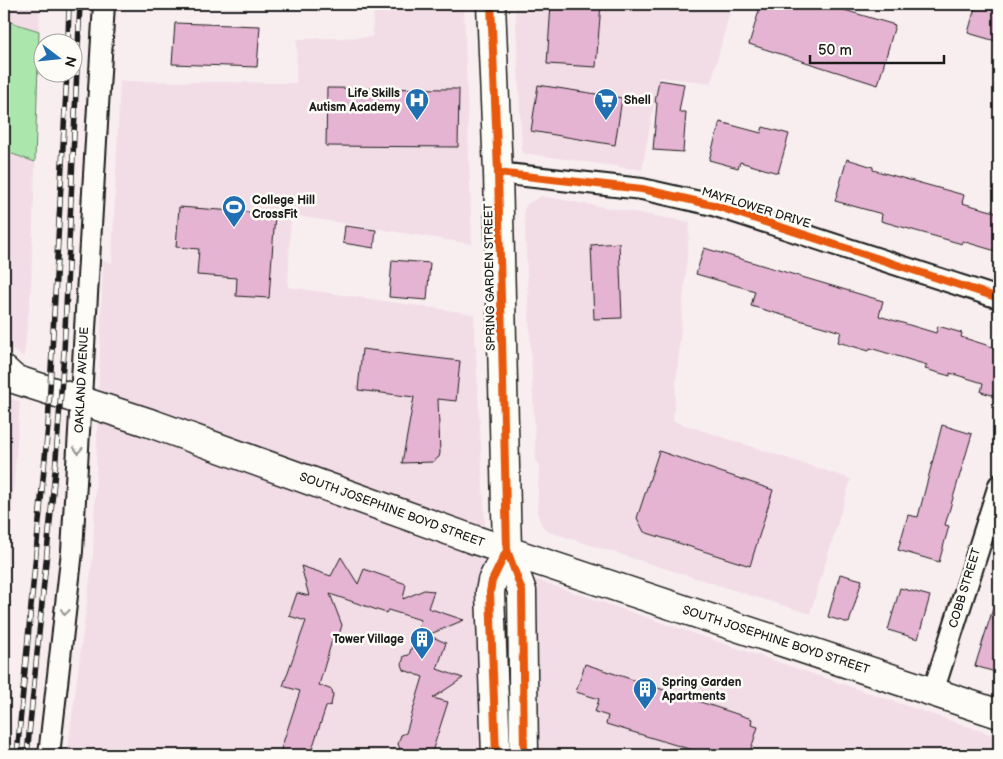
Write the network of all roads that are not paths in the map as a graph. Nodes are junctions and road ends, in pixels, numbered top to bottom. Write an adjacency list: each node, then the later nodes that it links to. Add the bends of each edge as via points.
1 (104, 4): 6 (street, OAKLAND AVENUE)
2 (491, 4): 3 (main road, SPRING GARDEN STREET)
3 (498, 173): 4 (street, MAYFLOWER DRIVE, via 642,189 712,204); 8 (main road, SPRING GARDEN STREET)
4 (999, 298)
5 (7, 377): 6 (main road, SOUTH JOSEPHINE BOYD STREET)
6 (81, 401): 8 (main road, SOUTH JOSEPHINE BOYD STREET); 11 (street, OAKLAND AVENUE, one-way to 11, via 72,551)
7 (999, 485): 9 (street, COBB STREET)
8 (507, 550): 9 (main road, SOUTH JOSEPHINE BOYD STREET); 12 (main road, SPRING GARDEN STREET, via 490,592); 13 (main road, SPRING GARDEN STREET, via 522,591)
9 (933, 692): 10 (main road, SOUTH JOSEPHINE BOYD STREET)
10 (999, 714)
11 (49, 755)
12 (496, 755)
13 (524, 755)

